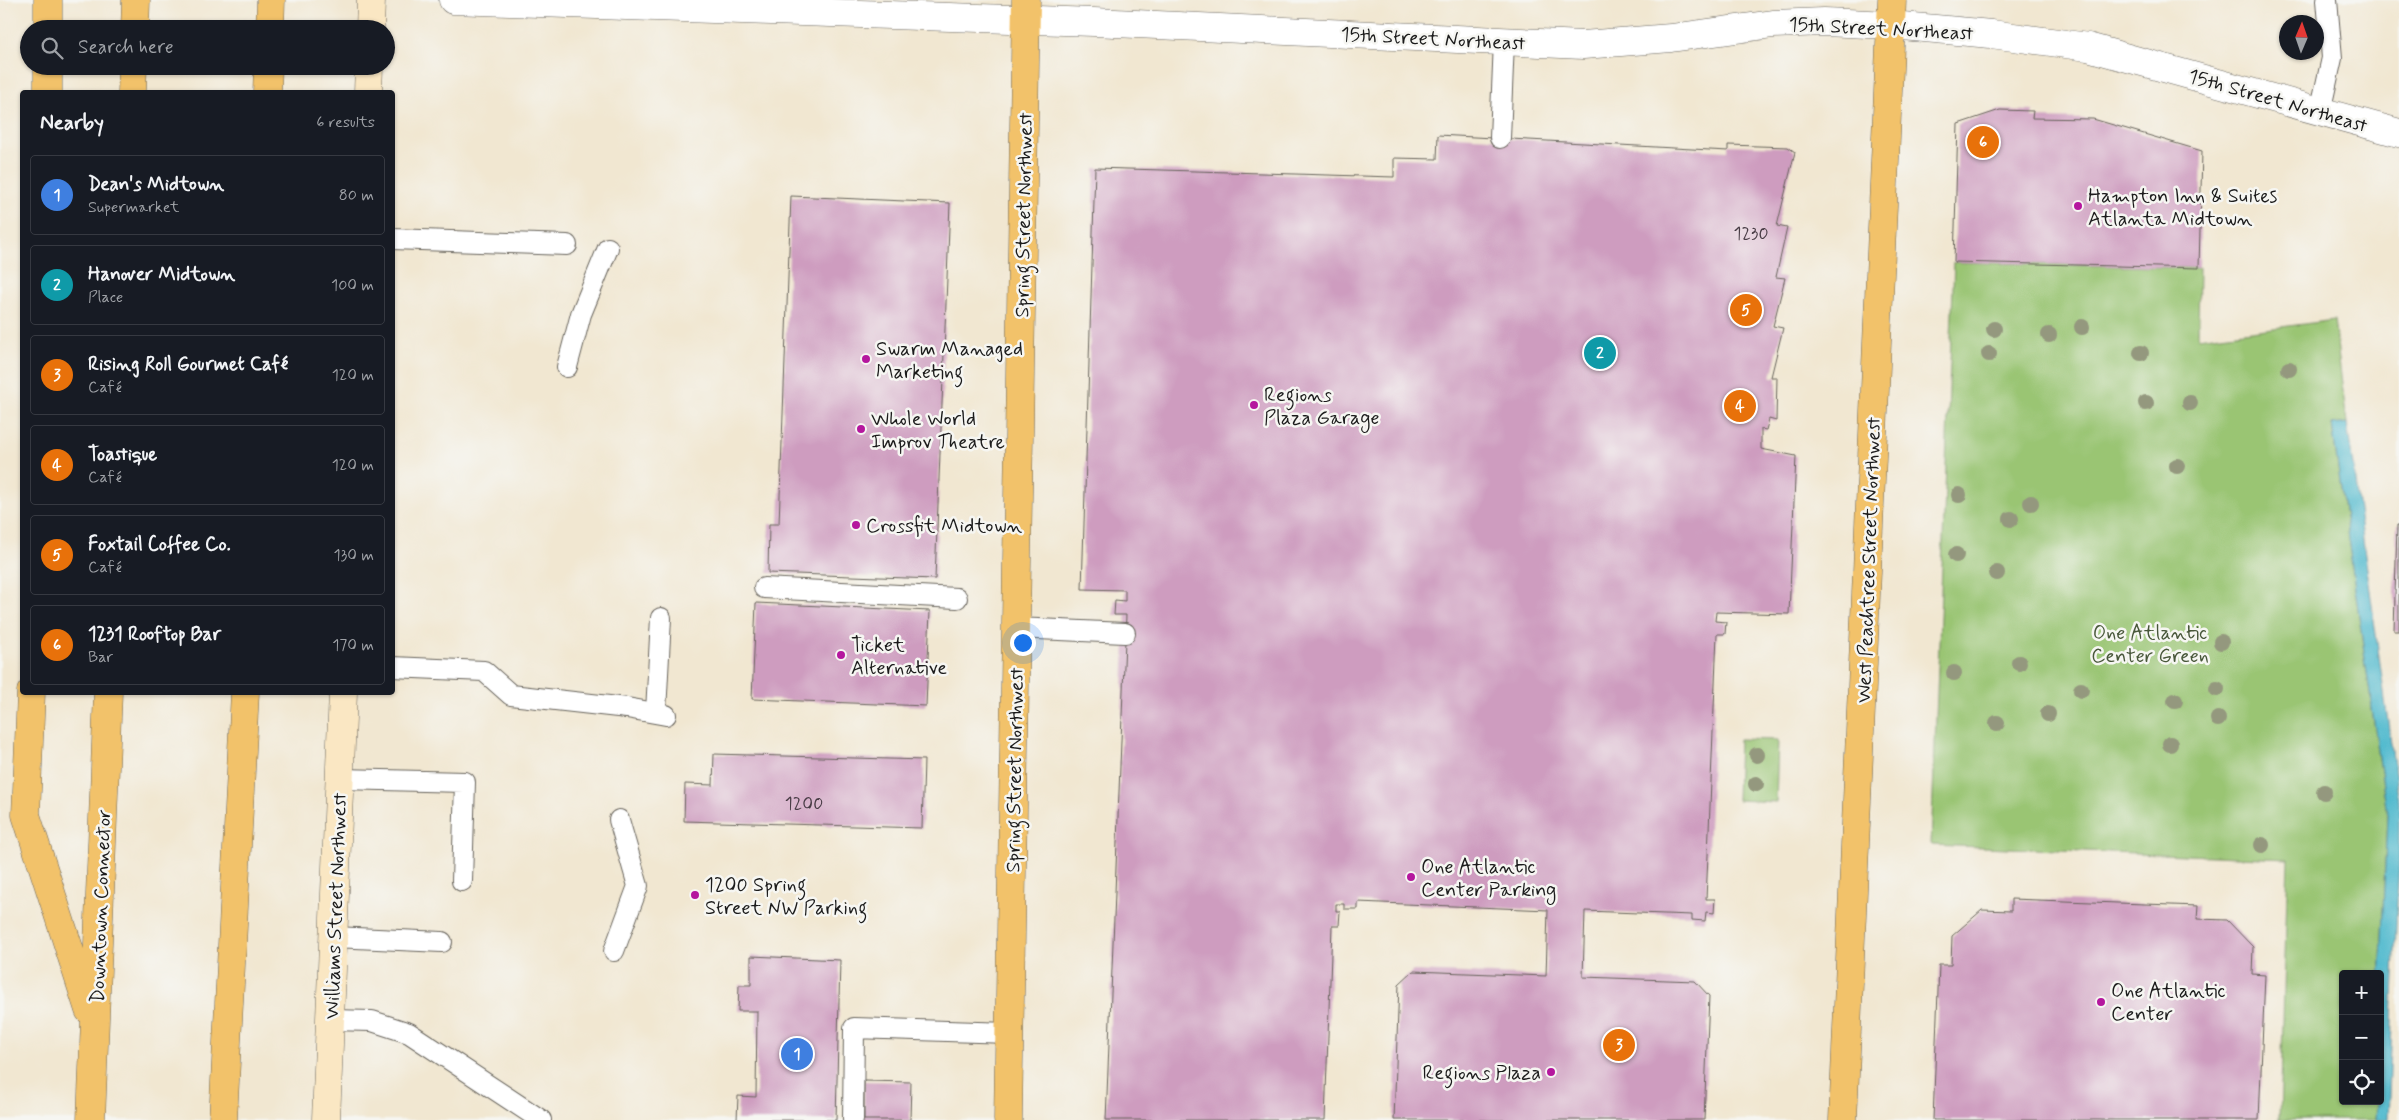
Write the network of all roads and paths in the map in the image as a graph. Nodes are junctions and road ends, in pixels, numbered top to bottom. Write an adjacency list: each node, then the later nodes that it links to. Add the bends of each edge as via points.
1 (48, 0): 9 (main road)
2 (136, 0): 10 (main road)
3 (271, 0): 11 (main road)
4 (371, 0): 12 (street)
5 (453, 0): 7 (street, 15th Street Northeast)
6 (2327, 0): 22 (lane, via 2332,58)
7 (1026, 10): 13 (street, 15th Street Northeast); 32 (main road, Spring Street Northwest)
8 (1892, 13): 13 (street, 15th Street Northeast, via 1583,45); 22 (street, 15th Street Northeast, via 1991,34 2088,47); 54 (main road, West Peachtree Street Northwest)
9 (48, 20)
10 (135, 20)
11 (270, 20)
12 (370, 20)
13 (1504, 41): 24 (lane)
14 (48, 75): 18 (main road)
15 (133, 75): 19 (main road)
16 (268, 75): 20 (main road)
17 (368, 75): 21 (street)
18 (48, 90)
19 (132, 90)
20 (267, 90)
21 (368, 90)
22 (2320, 112): 23 (street, 15th Street Northeast)
23 (2399, 133)
24 (1500, 138)
25 (395, 239): 26 (lane)
26 (567, 246)
27 (608, 248): 28 (lane, via 581,314)
28 (567, 367)
29 (764, 588): 30 (lane)
30 (957, 598)
31 (660, 618): 34 (lane, via 661,714 511,695 484,671)
32 (1016, 628): 33 (lane); 47 (main road, Spring Street Northwest)
33 (1125, 633)
34 (395, 667)
35 (31, 695): 46 (main road, via 26,815)
36 (108, 695): 46 (main road, Downtown Connector)
37 (245, 695): 49 (main road)
38 (343, 695): 39 (street, Williams Street Northwest)
39 (340, 779): 41 (lane, via 465,782); 42 (street, Williams Street Northwest)
40 (619, 820): 44 (lane, via 638,886)
41 (462, 881)
42 (334, 937): 43 (lane); 45 (street, Williams Street Northwest)
43 (442, 942)
44 (614, 951)
45 (331, 1020): 50 (street, Williams Street Northwest); 51 (lane, via 372,1020 408,1033)
46 (95, 1028): 48 (main road, Downtown Connector)
47 (1009, 1033): 52 (lane, via 854,1028); 53 (main road, Spring Street Northwest)
48 (91, 1120)
49 (223, 1120)
50 (326, 1120)
51 (541, 1120)
52 (853, 1120)
53 (1008, 1120)
54 (1843, 1120)

